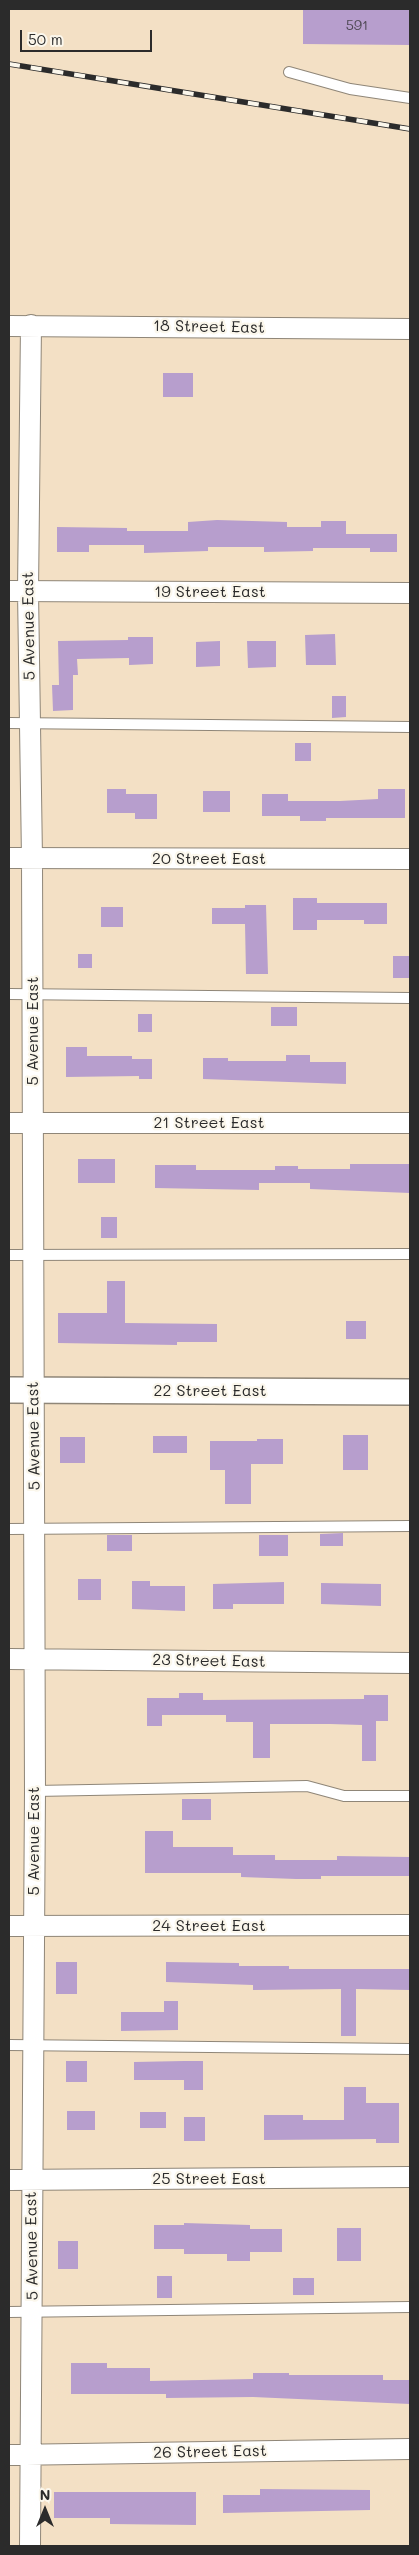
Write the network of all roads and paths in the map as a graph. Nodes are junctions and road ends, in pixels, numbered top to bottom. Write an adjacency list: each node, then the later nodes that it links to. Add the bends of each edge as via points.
1 (289, 72): 2 (lane, via 350,89)
2 (410, 98)
3 (31, 325): 4 (street, 18 Street East); 5 (street, 18 Street East); 6 (street, 5 Avenue East)
4 (9, 326)
5 (410, 330)
6 (18, 591): 7 (street, 19 Street East); 9 (street, 5 Avenue East)
7 (410, 593)
8 (9, 722): 9 (lane)
9 (31, 722): 10 (lane); 12 (street, 5 Avenue East)
10 (410, 727)
11 (9, 858): 12 (street, 20 Street East)
12 (32, 859): 13 (street, 20 Street East); 15 (street, 5 Avenue East)
13 (410, 859)
14 (9, 994): 15 (lane)
15 (32, 994): 16 (lane); 18 (street, 5 Avenue East)
16 (410, 998)
17 (9, 1122): 18 (street, 21 Street East)
18 (33, 1123): 19 (street, 21 Street East); 22 (street, 5 Avenue East)
19 (410, 1123)
20 (9, 1254): 22 (lane)
21 (410, 1254): 22 (lane)
22 (32, 1255): 24 (street, 5 Avenue East)
23 (9, 1390): 24 (street, 22 Street East)
24 (33, 1390): 25 (street, 22 Street East); 28 (street, 5 Avenue East)
25 (410, 1392)
26 (410, 1526): 28 (lane)
27 (9, 1529): 28 (lane)
28 (35, 1530): 30 (street, 5 Avenue East)
29 (9, 1659): 30 (street, 23 Street East)
30 (34, 1659): 31 (street, 23 Street East); 32 (street, 5 Avenue East)
31 (410, 1663)
32 (35, 1791): 33 (lane, via 307,1786 344,1796); 36 (street, 5 Avenue East)
33 (410, 1796)
34 (410, 1925): 36 (street, 24 Street East)
35 (9, 1926): 36 (street, 24 Street East)
36 (34, 1926): 38 (street, 5 Avenue East)
37 (9, 2045): 38 (lane)
38 (32, 2045): 39 (lane); 42 (street, 5 Avenue East)
39 (410, 2049)
40 (410, 2177): 42 (street, 25 Street East)
41 (9, 2180): 42 (street, 25 Street East)
42 (31, 2180): 45 (street, 5 Avenue East)
43 (410, 2307): 45 (lane)
44 (9, 2312): 45 (lane)
45 (32, 2312): 48 (street, 5 Avenue East)
46 (410, 2450): 48 (street, 26 Street East)
47 (9, 2455): 48 (street, 26 Street East)
48 (31, 2455): 49 (street, 5 Avenue East)
49 (30, 2546)

